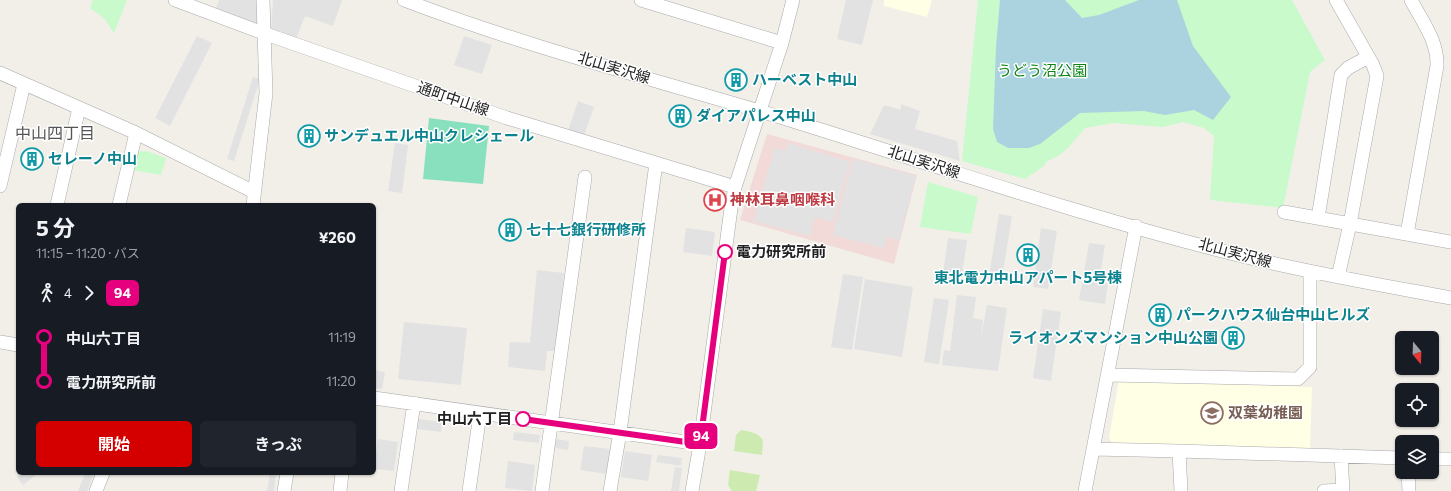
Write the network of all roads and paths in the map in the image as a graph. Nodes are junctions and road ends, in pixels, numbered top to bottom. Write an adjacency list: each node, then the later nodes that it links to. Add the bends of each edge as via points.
1 (175, 0): 9 (street, 通町中山線)
2 (263, 0): 9 (street)
3 (404, 0): 8 (street, 北山実沢線)
4 (641, 0): 10 (street)
5 (793, 0): 10 (street)
6 (1336, 0): 11 (street)
7 (1411, 0): 28 (street, via 1434,42 1437,66)
8 (433, 5): 15 (street, 北山実沢線, via 482,29)
9 (263, 33): 17 (street, 通町中山線, via 507,118); 21 (street, via 266,93)
10 (782, 43): 15 (street)
11 (1368, 57): 25 (street, via 1341,75); 26 (street, via 1377,76)
12 (0, 73): 13 (street)
13 (24, 84): 14 (street); 19 (street)
14 (79, 108): 16 (street); 22 (street)
15 (760, 112): 20 (street); 27 (street, 北山実沢線, via 1046,201)
16 (136, 133): 21 (street); 23 (street)
17 (656, 163): 20 (street, 通町中山線); 40 (street)
18 (585, 177): 39 (street)
19 (0, 186)
20 (735, 186): 41 (street)
21 (253, 198)
22 (57, 203)
23 (119, 203)
24 (1284, 212): 25 (street)
25 (1318, 218): 26 (street)
26 (1350, 224): 28 (street); 31 (street)
27 (1136, 226): 30 (street, 北山実沢線, via 1239,256); 35 (street)
28 (1407, 234): 29 (street)
29 (1451, 242)
30 (1310, 272): 31 (street, 北山実沢線); 35 (street, via 1310,367 1298,379)
31 (1338, 277): 32 (street, 北山実沢線)
32 (1451, 298)
33 (0, 342): 34 (street)
34 (16, 345)
35 (1108, 375): 42 (street)
36 (376, 398): 37 (street)
37 (414, 404): 38 (street); 56 (street)
38 (480, 414): 39 (street); 57 (street)
39 (552, 423): 40 (street); 58 (street)
40 (620, 432): 41 (street); 59 (street)
41 (700, 444): 60 (street)
42 (1094, 449): 43 (street); 61 (street)
43 (1178, 451): 44 (street); 62 (street)
44 (1341, 456): 45 (street); 52 (street)
45 (1395, 458)
46 (1439, 459): 47 (street)
47 (1451, 459)
48 (102, 475): 53 (street)
49 (287, 475): 54 (street)
50 (342, 475): 55 (street)
51 (1408, 479): 64 (street)
52 (1343, 490): 63 (street)
53 (96, 491)
54 (284, 491)
55 (340, 491)
56 (401, 491)
57 (469, 491)
58 (542, 491)
59 (610, 491)
60 (692, 491)
61 (1085, 491)
62 (1181, 491)
63 (1324, 491)
64 (1409, 491)

